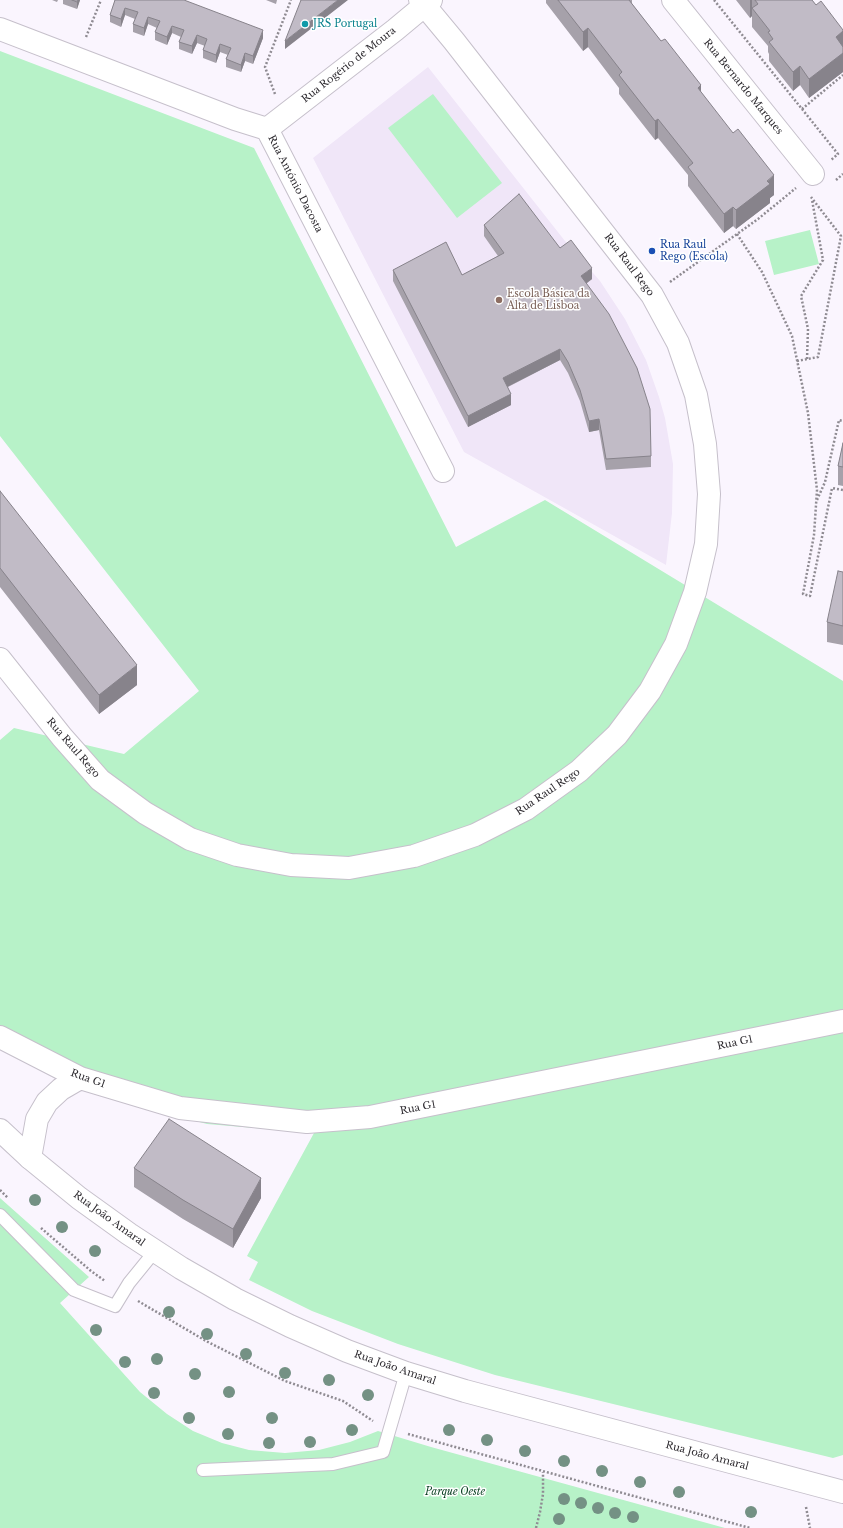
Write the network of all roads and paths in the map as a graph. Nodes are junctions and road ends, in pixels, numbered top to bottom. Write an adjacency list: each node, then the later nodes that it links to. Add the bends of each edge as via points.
1 (101, 0): 7 (path)
2 (291, 0): 10 (path, via 265,67 275,95)
3 (673, 0): 12 (street, Rua Bernardo Marques)
4 (714, 0): 9 (path)
5 (425, 2): 10 (street, Rua Rogério de Moura, via 395,30); 15 (street, Rua Raul Rego)
6 (0, 29): 7 (street, Rua António Dacosta)
7 (77, 60): 11 (street, Rua António Dacosta)
8 (843, 75): 9 (path)
9 (802, 109): 12 (path, via 838,154)
10 (288, 112): 11 (street, Rua Rogério de Moura)
11 (267, 129): 19 (street, Rua António Dacosta)
12 (807, 179): 13 (path); 14 (path)
13 (812, 199): 16 (path, via 823,260 801,296 808,329); 16 (path, via 841,236 818,357)
14 (737, 234): 15 (path); 17 (path, via 762,272 792,336)
15 (652, 294): 22 (street, Rua Raul Rego, via 678,343 696,395 705,444 709,494 706,544 695,592 676,644 650,691 617,735 579,771 526,809 475,834 414,856 349,868 291,865 238,855 190,839 145,813 100,780 62,738)
16 (807, 359): 17 (path)
17 (797, 361): 21 (path, via 808,413 817,490)
18 (843, 421): 21 (path, via 839,420 825,482)
19 (442, 471)
20 (843, 490): 21 (path, via 832,488 810,596 803,594 814,535)
21 (816, 503)
22 (0, 659)
23 (843, 1020): 25 (street, Rua G1, via 370,1117 307,1122 180,1108)
24 (0, 1037): 25 (street, Rua G1)
25 (80, 1078): 27 (street, via 61,1089 47,1102 37,1119)
26 (0, 1130): 27 (street, Rua João Amaral)
27 (30, 1158): 32 (street, Rua João Amaral, via 79,1198)
28 (0, 1190): 29 (path)
29 (9, 1199)
30 (0, 1215): 33 (lane, via 74,1290 115,1306)
31 (40, 1227): 33 (path, via 91,1271)
32 (155, 1251): 33 (lane); 34 (street, Rua João Amaral, via 235,1299 290,1326 347,1351)
33 (123, 1293): 35 (path, via 206,1342 285,1381 343,1401 381,1426)
34 (406, 1372): 35 (lane); 38 (street, Rua João Amaral, via 465,1391)
35 (390, 1429): 36 (lane, via 383,1452 333,1464); 37 (path)
36 (204, 1470)
37 (543, 1472): 39 (path, via 543,1494); 40 (path)
38 (843, 1492)
39 (536, 1528)
40 (750, 1528)

